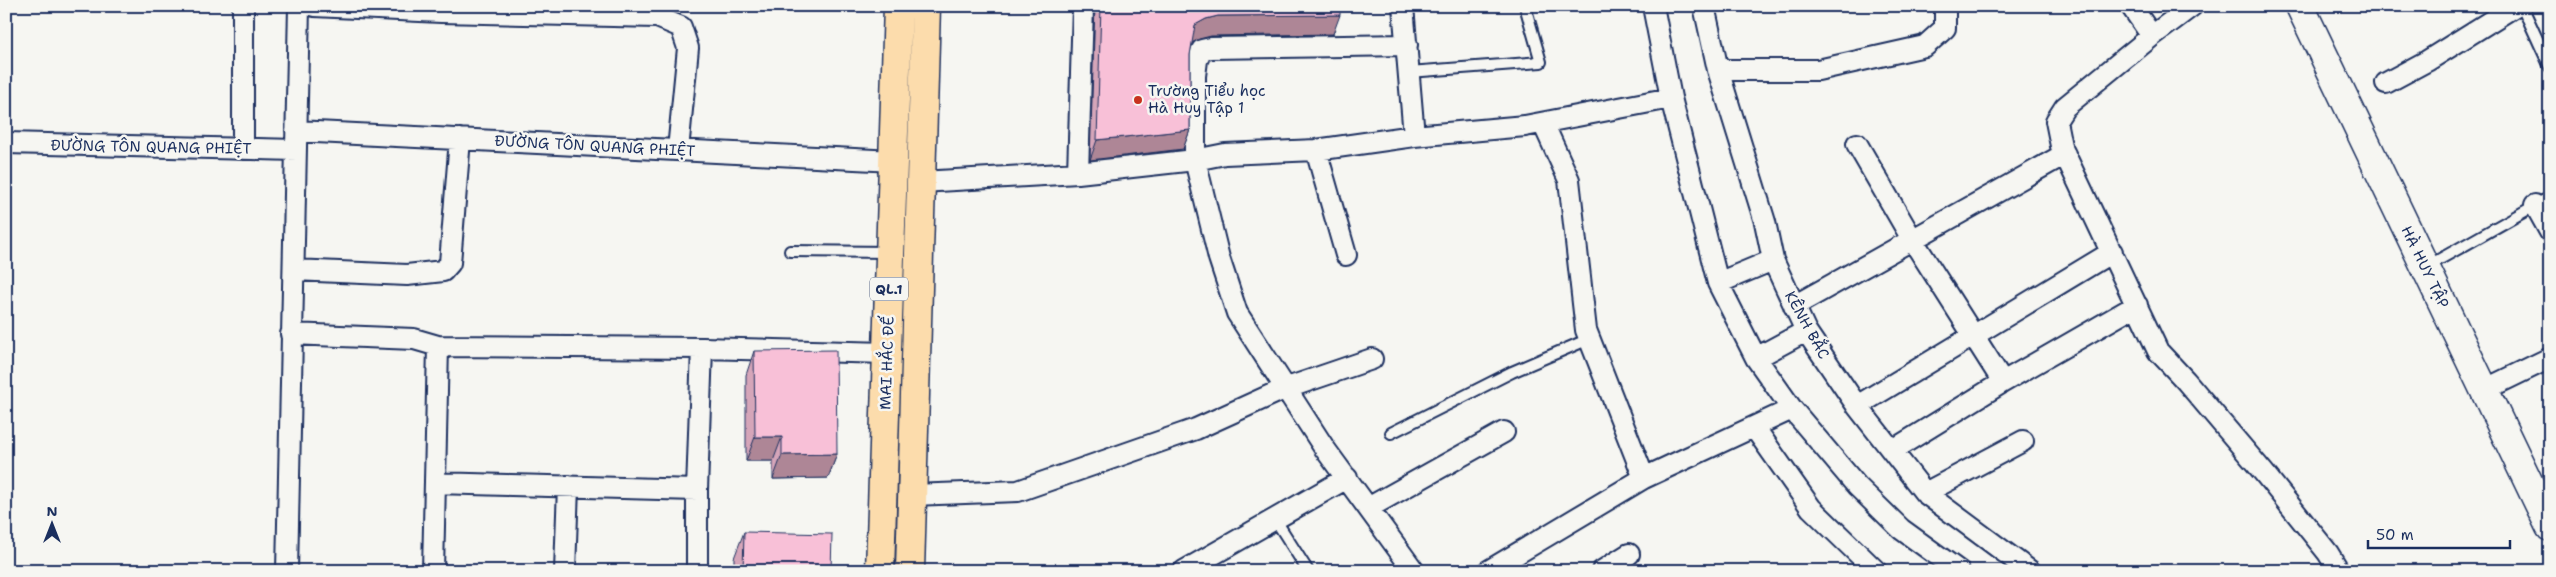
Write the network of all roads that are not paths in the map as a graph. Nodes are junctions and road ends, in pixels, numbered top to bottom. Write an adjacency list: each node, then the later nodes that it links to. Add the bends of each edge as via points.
1 (243, 6): 30 (street)
2 (299, 6): 27 (street)
3 (314, 6): 31 (street, via 657,17 681,27 688,48)
4 (898, 6): 35 (main road, MAI HẮC ĐẾ / QL.1)
5 (926, 6): 37 (main road, MAI HẮC ĐẾ / QL.1)
6 (1083, 6): 36 (street)
7 (1403, 6): 18 (street)
8 (1525, 6): 21 (lane, via 1541,62)
9 (1653, 6): 23 (street)
10 (1704, 6): 20 (street, KÊNH BẮC)
11 (1945, 6): 20 (street, via 1945,28 1925,46 1818,70)
12 (2131, 6): 17 (street)
13 (2192, 6): 17 (street)
14 (2300, 6): 46 (main road, HÀ HUY TẬP)
15 (2516, 6): 22 (street, via 2427,61)
16 (2522, 6): 19 (lane)
17 (2152, 36): 33 (street, via 2066,107 2056,121)
18 (1406, 45): 21 (street); 34 (street, via 1202,50 1195,76)
19 (2550, 67)
20 (1718, 70): 45 (street, KÊNH BẮC, via 1765,222)
21 (1409, 72): 25 (street)
22 (2386, 82)
23 (1671, 98): 24 (street); 48 (street)
24 (1543, 122): 25 (street); 54 (street, via 1569,180)
25 (1414, 136): 32 (street)
26 (460, 139): 27 (street, ĐƯỜNG TÔN QUANG PHIỆT); 31 (street, ĐƯỜNG TÔN QUANG PHIỆT); 47 (street, via 450,264 443,271 407,274)
27 (296, 141): 30 (street, ĐƯỜNG TÔN QUANG PHIỆT); 47 (street)
28 (6, 143): 30 (street, ĐƯỜNG TÔN QUANG PHIỆT)
29 (1857, 144): 40 (street)
30 (243, 149)
31 (678, 150): 35 (street, ĐƯỜNG TÔN QUANG PHIỆT)
32 (1316, 150): 34 (street, via 1225,154); 44 (street)
33 (2065, 154): 40 (street); 43 (street)
34 (1195, 160): 36 (street); 62 (street, via 1219,258 1237,313)
35 (894, 161): 42 (main road, MAI HẮC ĐẾ / QL.1)
36 (1078, 173): 37 (street)
37 (921, 182): 77 (main road, MAI HẮC ĐẾ / QL.1)
38 (2542, 201): 39 (street); 46 (lane)
39 (2550, 232)
40 (1912, 239): 50 (street); 53 (street)
41 (790, 251): 42 (lane)
42 (890, 252): 57 (main road, MAI HẮC ĐẾ / QL.1)
43 (2112, 252): 49 (street); 53 (street)
44 (1346, 255)
45 (1773, 260): 48 (street); 50 (street, KÊNH BẮC)
46 (2426, 268): 63 (main road, HÀ HUY TẬP)
47 (294, 270): 52 (street)
48 (1718, 283): 58 (street)
49 (2137, 305): 61 (street); 96 (street, via 2158,351 2264,473)
50 (1794, 306): 51 (street, KÊNH BẮC)
51 (1806, 331): 58 (street); 64 (street, KÊNH BẮC)
52 (291, 334): 55 (street, via 414,339); 82 (street)
53 (1972, 336): 61 (street); 64 (street)
54 (1589, 338): 68 (lane, via 1512,372); 72 (street)
55 (438, 346): 56 (street); 73 (street)
56 (702, 348): 57 (street); 75 (street)
57 (887, 353): 86 (main road, MAI HẮC ĐẾ / QL.1)
58 (1756, 358): 65 (street)
59 (2550, 358): 63 (street)
60 (1372, 359): 62 (street)
61 (2003, 382): 70 (street)
62 (1284, 389): 71 (street); 77 (street, via 1196,429 1018,490)
63 (2484, 390): 80 (main road, HÀ HUY TẬP)
64 (1857, 406): 70 (street, KÊNH BẮC)
65 (1792, 410): 66 (street); 94 (street, via 1857,486 1901,529)
66 (1754, 427): 72 (street); 93 (street, via 1811,508)
67 (1504, 432): 78 (street)
68 (1391, 434)
69 (2023, 441): 76 (street)
70 (1893, 450): 76 (street, KÊNH BẮC)
71 (1347, 478): 78 (street); 79 (street)
72 (1644, 478): 91 (street)
73 (435, 483): 74 (street); 83 (street)
74 (568, 486): 75 (street); 84 (street)
75 (697, 490): 85 (street)
76 (1926, 493): 95 (street, KÊNH BẮC)
77 (912, 495): 87 (main road, MAI HẮC ĐẾ / QL.1)
78 (1368, 508): 90 (street)
79 (1275, 519): 88 (street); 89 (lane)
80 (2550, 527)
81 (1630, 554): 92 (street)
82 (287, 571)
83 (433, 571)
84 (565, 571)
85 (697, 571)
86 (880, 571)
87 (910, 571)
88 (1184, 571)
89 (1308, 571)
90 (1414, 571)
91 (1488, 571)
92 (1602, 571)
93 (1876, 571)
94 (1959, 571)
95 (2030, 571)
96 (2339, 571)

